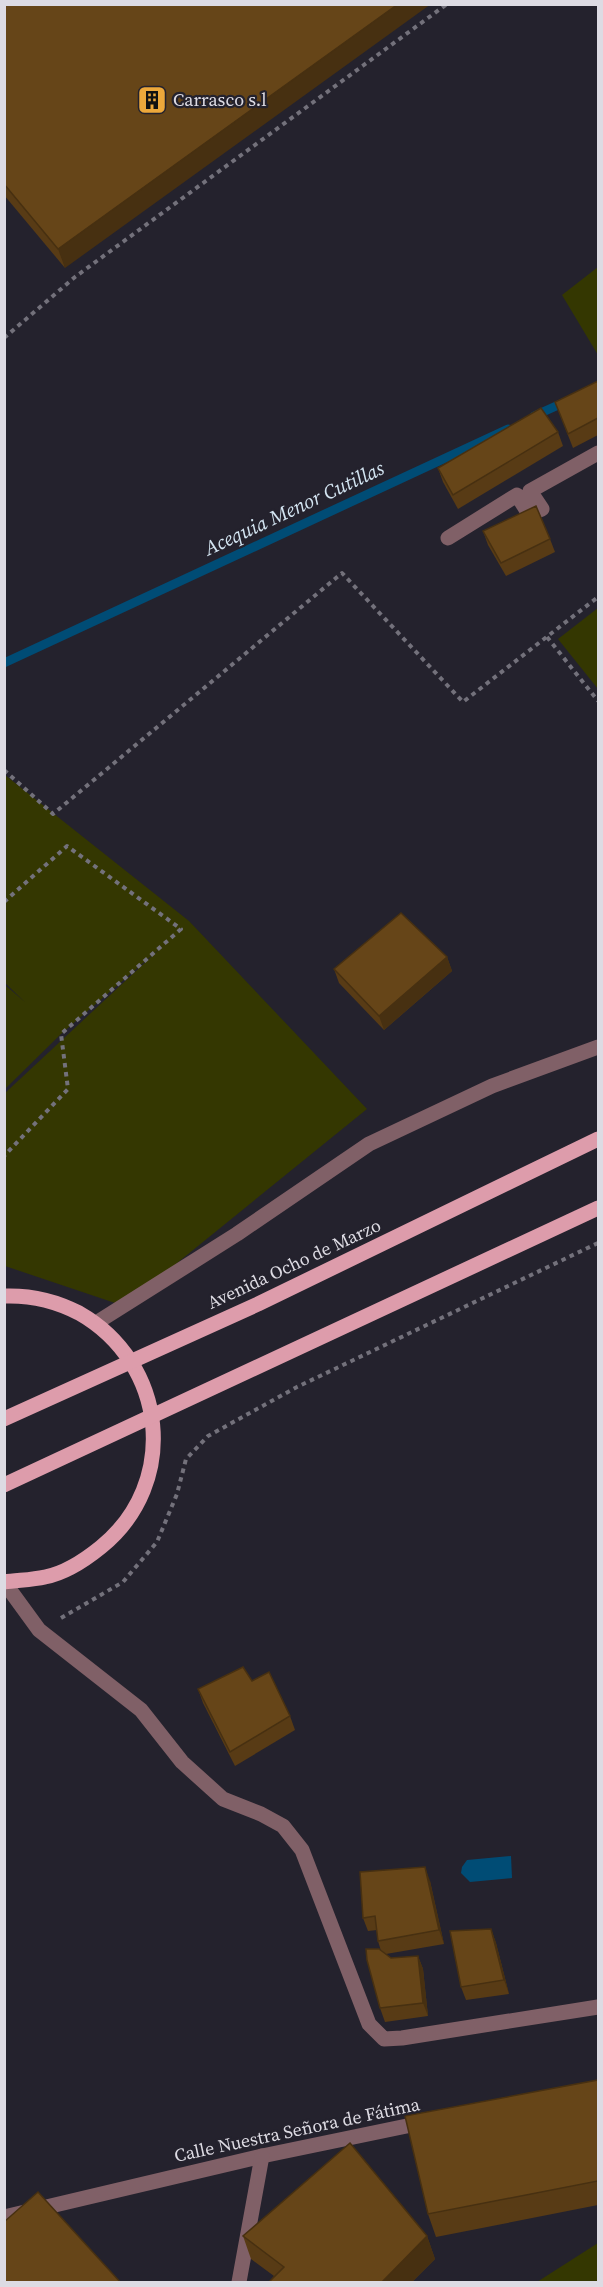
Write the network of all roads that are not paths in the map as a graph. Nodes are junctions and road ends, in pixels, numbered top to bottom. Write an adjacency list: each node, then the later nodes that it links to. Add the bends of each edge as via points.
1 (598, 453): 2 (street, via 530,491 542,509 529,514 517,495)
2 (448, 538)
3 (598, 1047): 7 (street, via 492,1086 369,1144)
4 (598, 1139): 8 (main road, Avenida Ocho de Marzo, via 258,1304)
5 (598, 1208): 9 (main road)
6 (4, 1296): 7 (main road, via 22,1295 62,1304)
7 (96, 1323): 8 (main road)
8 (132, 1360): 9 (main road); 10 (main road, Avenida Ocho de Marzo)
9 (153, 1417): 11 (main road); 12 (main road, via 152,1459 140,1499 117,1534 85,1561 46,1577)
10 (4, 1419)
11 (4, 1485)
12 (4, 1582): 13 (street, via 39,1630 141,1710 182,1762 223,1799 283,1826 302,1850 369,2024 384,2039)
13 (598, 2007)
14 (446, 2118): 15 (street, Calle Nuestra Señora de Fátima)
15 (262, 2156): 16 (street, Calle Nuestra Señora de Fátima); 17 (street)
16 (4, 2217)
17 (239, 2283)

